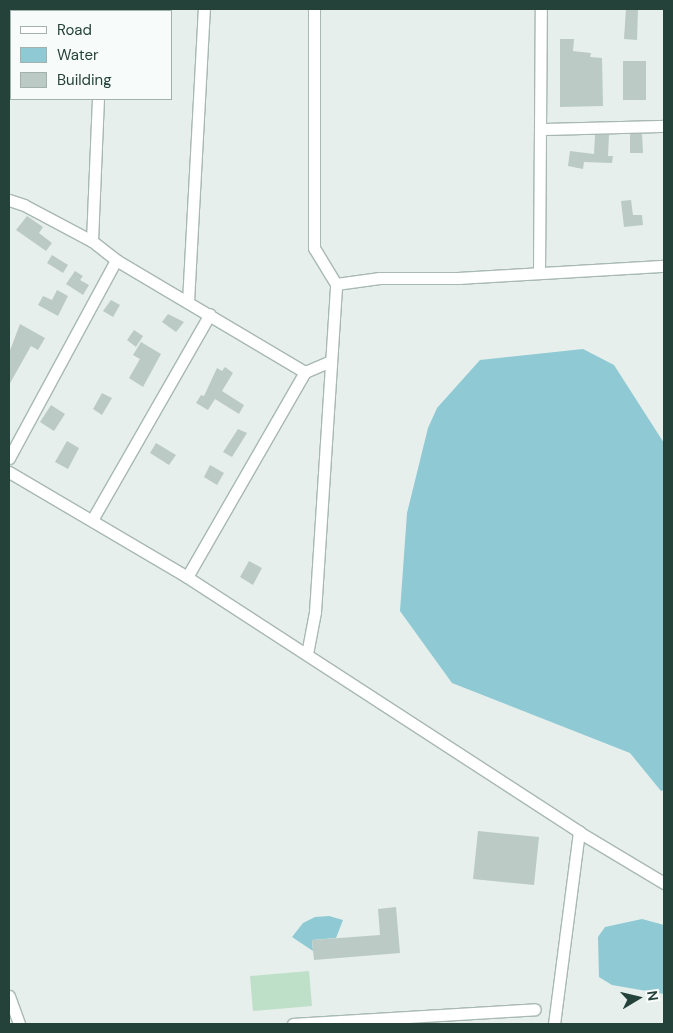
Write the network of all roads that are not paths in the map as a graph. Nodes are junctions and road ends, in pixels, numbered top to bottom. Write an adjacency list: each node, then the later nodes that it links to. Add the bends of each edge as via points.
1 (204, 9): 13 (street)
2 (314, 9): 12 (street, via 314,248)
3 (541, 9): 6 (street)
4 (98, 100): 8 (street)
5 (664, 126): 6 (street)
6 (540, 129): 11 (street)
7 (9, 200): 8 (street)
8 (92, 241): 9 (street)
9 (116, 260): 13 (street); 17 (street)
10 (664, 266): 11 (street)
11 (539, 271): 12 (street, via 460,278 380,278)
12 (336, 284): 15 (street)
13 (188, 302): 14 (street)
14 (210, 314): 16 (street); 19 (street)
15 (331, 361): 16 (street); 21 (street, via 315,612)
16 (305, 372): 20 (street)
17 (9, 458)
18 (9, 472): 19 (street)
19 (92, 520): 20 (street)
20 (187, 578): 21 (street)
21 (307, 654): 22 (street)
22 (579, 832): 23 (street); 30 (street)
23 (664, 883)
24 (9, 996): 28 (street)
25 (535, 1009): 26 (street)
26 (346, 1022): 27 (street)
27 (331, 1023): 29 (street)
28 (19, 1024)
29 (293, 1024)
30 (554, 1024)

